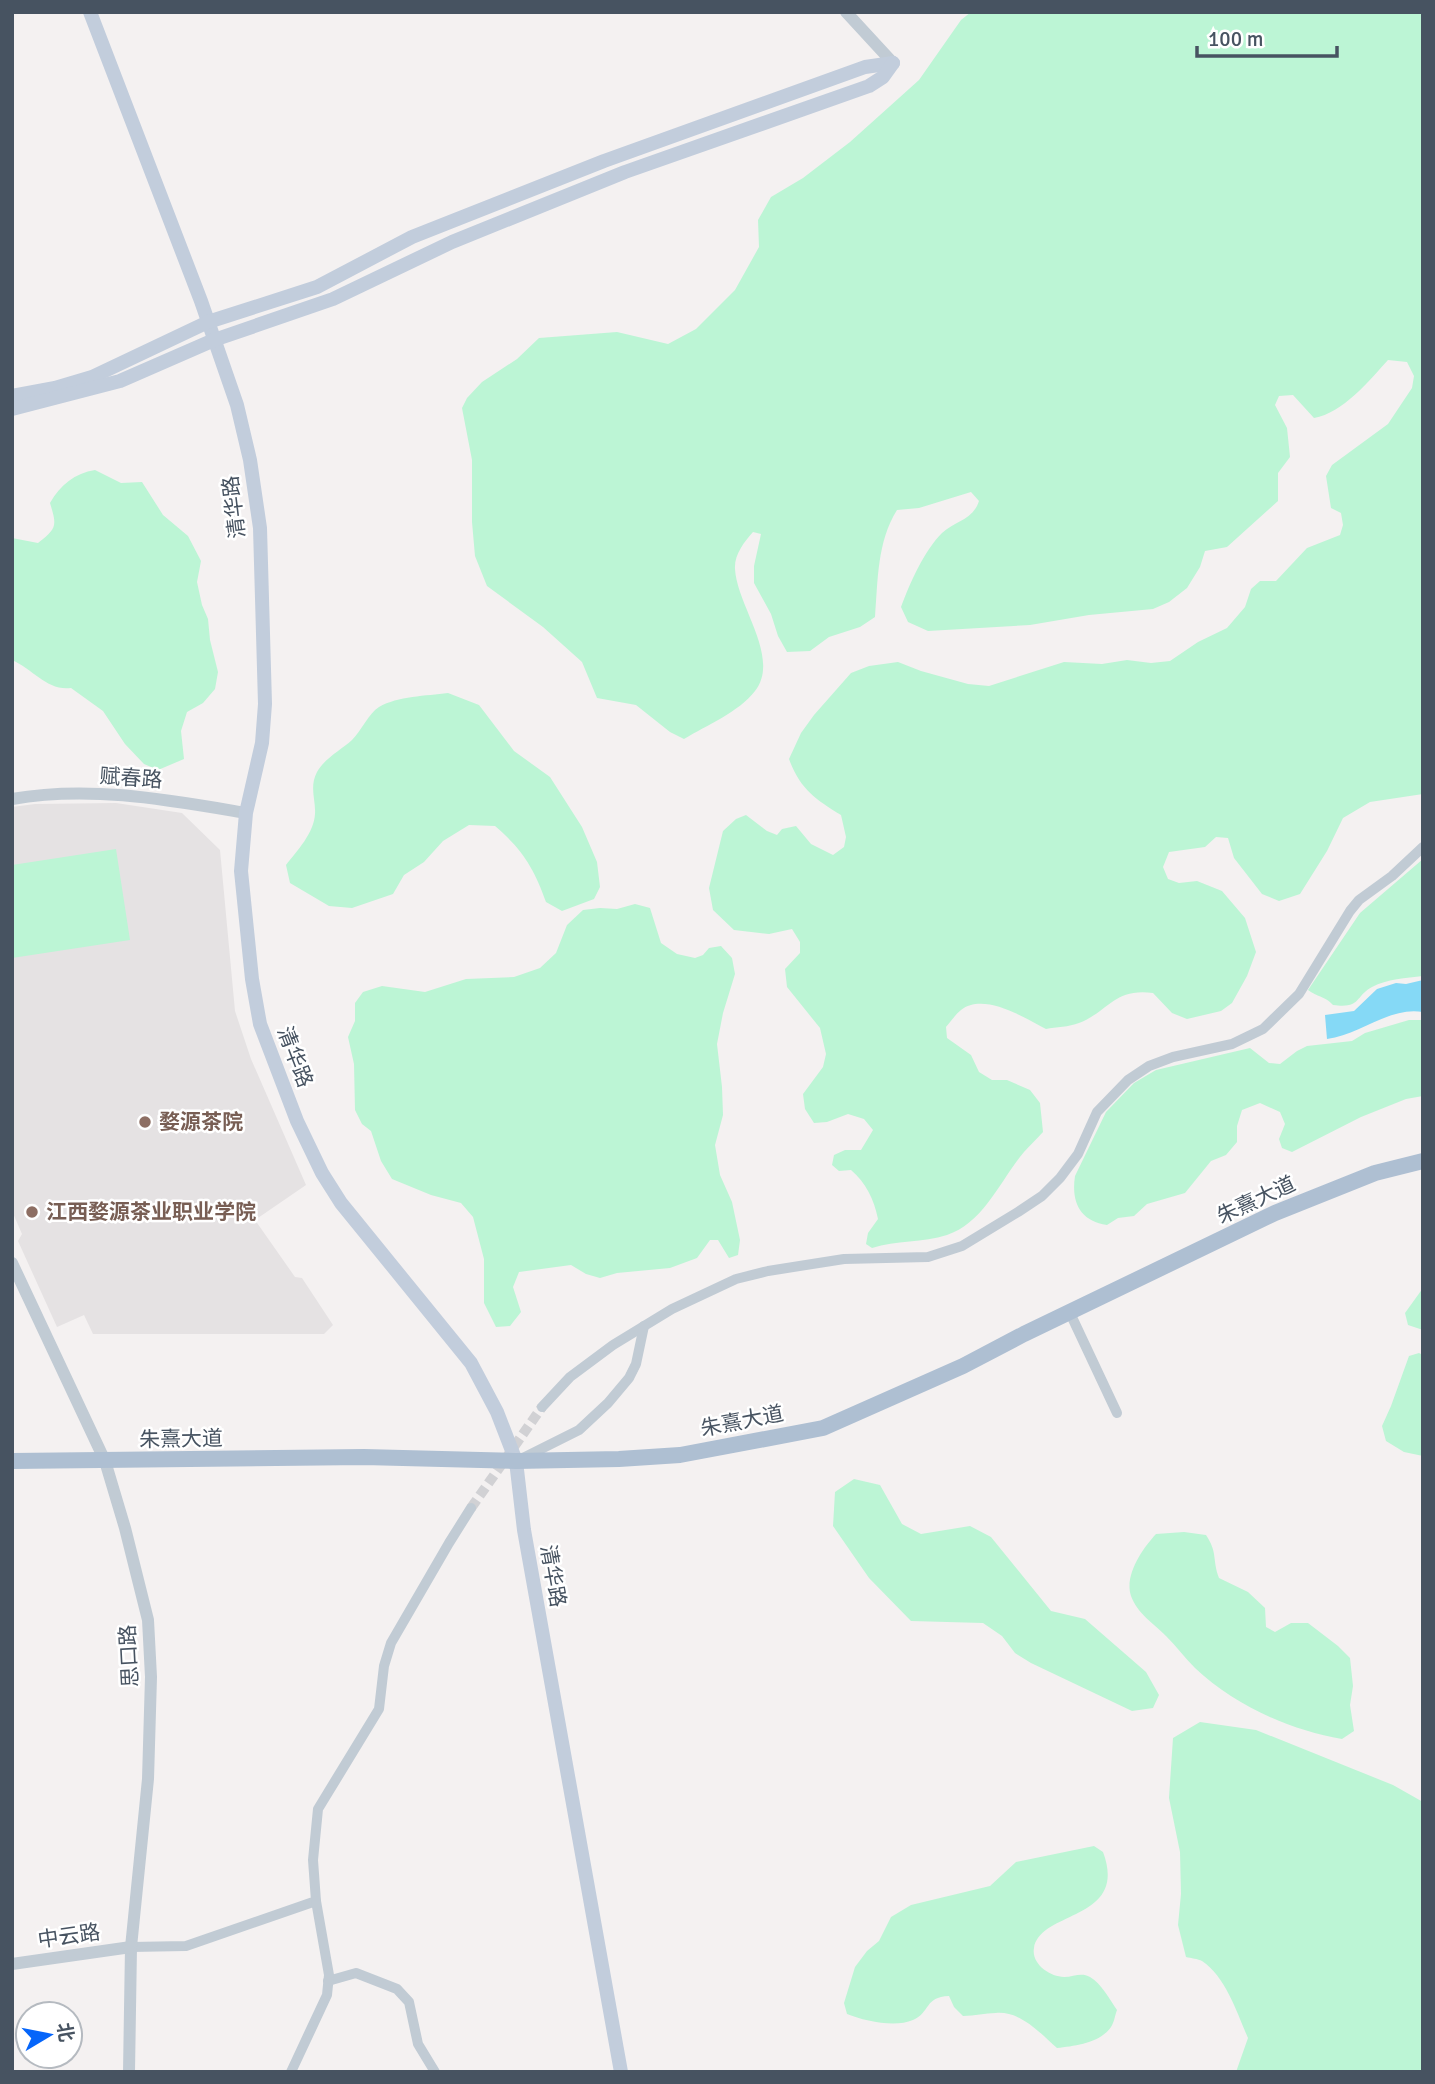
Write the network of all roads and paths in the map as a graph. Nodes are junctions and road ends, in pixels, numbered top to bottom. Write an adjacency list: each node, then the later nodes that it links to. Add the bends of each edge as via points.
1 (90, 12): 4 (main road, 清华路)
2 (846, 12): 3 (street)
3 (893, 63): 4 (main road, via 865,67 604,161 412,237 317,287); 5 (main road, via 869,86 625,172 452,242 333,299)
4 (208, 322): 5 (main road, 清华路); 6 (main road, via 92,377)
5 (214, 340): 7 (main road, via 120,381); 9 (main road, 清华路, via 237,405 260,528 265,704)
6 (12, 396)
7 (12, 410)
8 (12, 799): 9 (street, 赋春路, via 72,793 143,796)
9 (246, 813): 19 (main road, 清华路, via 241,872 252,979 260,1024 297,1121 341,1203 471,1363)
10 (1423, 847): 14 (street, via 1359,900 1298,995 1263,1030 1232,1044 1173,1057 1128,1080 1097,1112 1060,1178 1018,1212 962,1246 928,1257 844,1259 736,1279)
11 (1423, 1161): 13 (main road, 朱熹大道, via 1306,1199)
12 (12, 1263): 18 (street, 思口路)
13 (1070, 1312): 16 (street); 19 (main road, 朱熹大道, via 823,1428 680,1455)
14 (644, 1326): 15 (street, via 570,1377); 19 (street, via 636,1364 608,1403 579,1430)
15 (542, 1407)
16 (1117, 1413)
17 (12, 1461): 18 (main road, 朱熹大道)
18 (105, 1461): 19 (main road, 朱熹大道, via 364,1457); 22 (street, 思口路, via 148,1620 148,1780)
19 (516, 1461): 28 (main road, 清华路, via 526,1544)
20 (471, 1508): 21 (street, via 391,1643 379,1709 318,1809 313,1860)
21 (316, 1900): 22 (street, via 186,1946); 24 (street)
22 (131, 1947): 23 (street, 中云路); 25 (street, 思口路)
23 (12, 1964)
24 (328, 1981): 26 (street, via 327,1995); 27 (street, via 356,1973 404,1994 418,2044)
25 (129, 2072)
26 (291, 2072)
27 (435, 2072)
28 (621, 2072)

